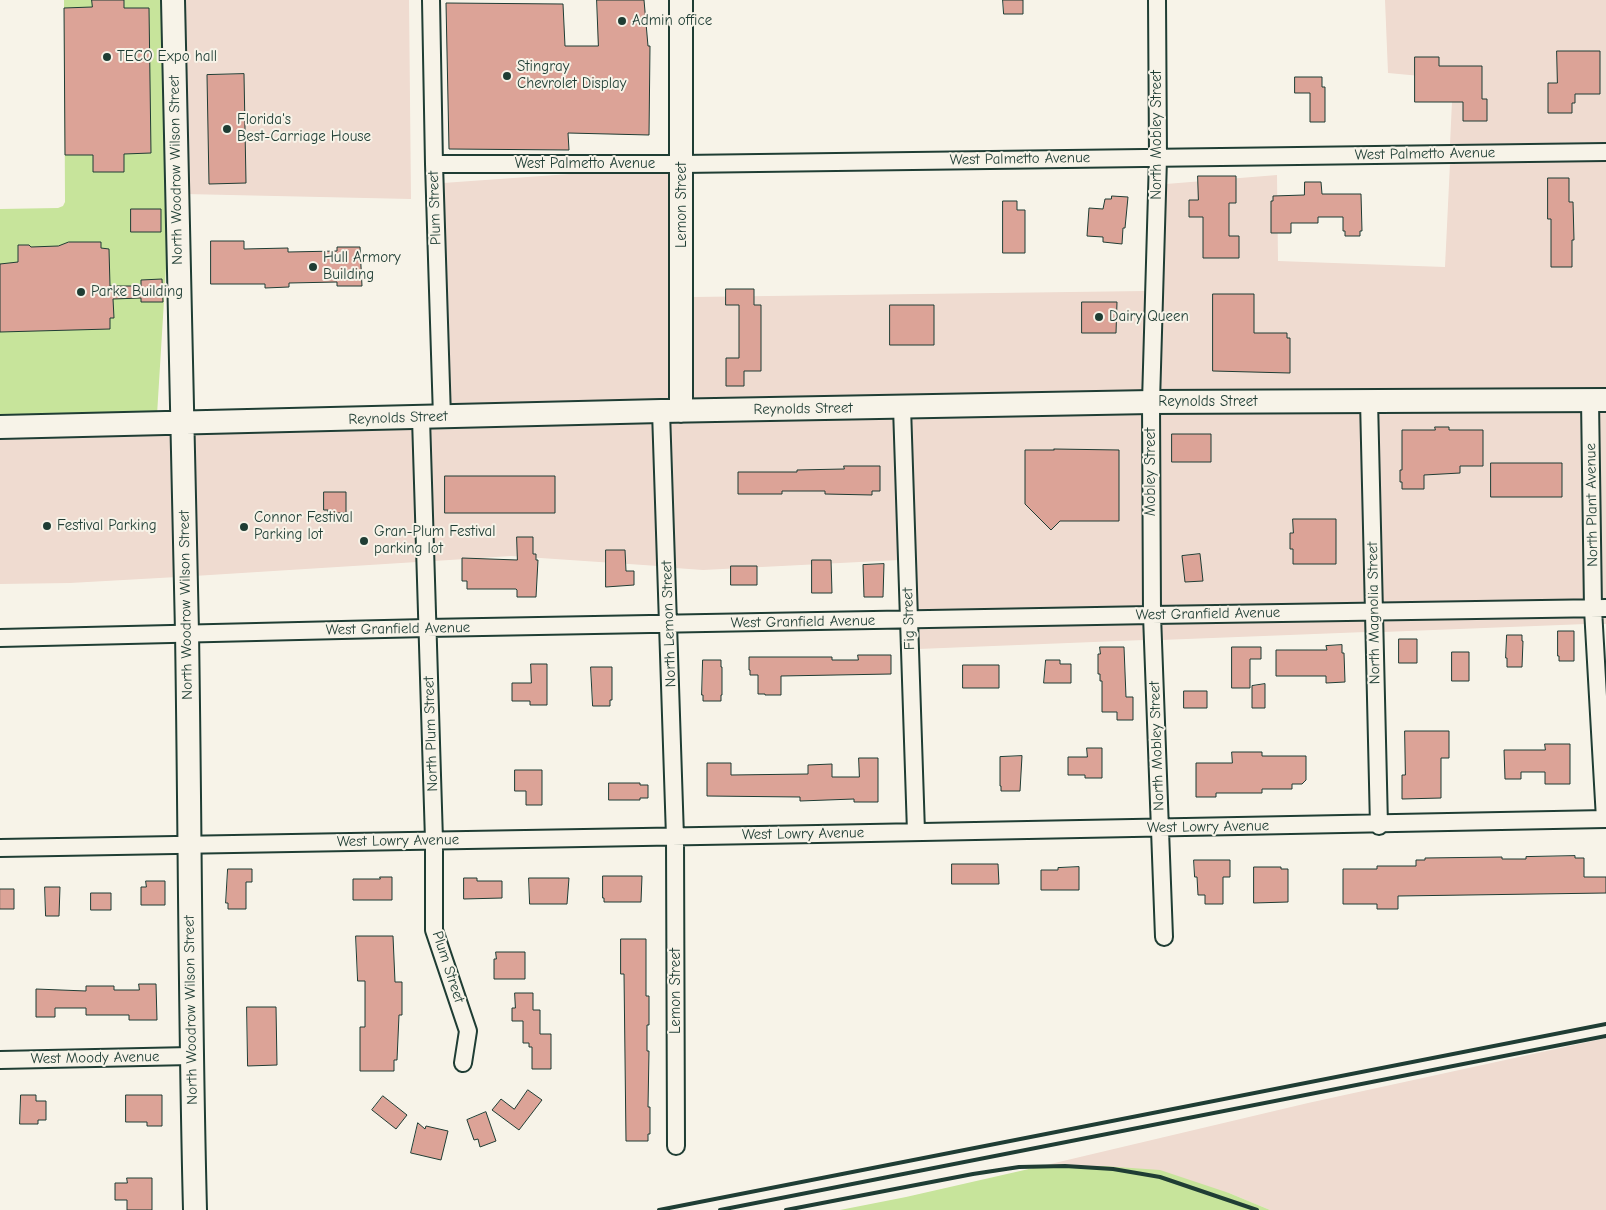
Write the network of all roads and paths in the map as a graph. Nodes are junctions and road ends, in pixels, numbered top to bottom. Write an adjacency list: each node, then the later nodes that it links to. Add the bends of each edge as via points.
1 (172, 0): 16 (street, North Woodrow Wilson Street)
2 (431, 0): 7 (street, Plum Street)
3 (681, 0): 8 (street, Lemon Street)
4 (1157, 0): 6 (street, North Mobley Street)
5 (1606, 152): 6 (street, West Palmetto Avenue)
6 (1158, 158): 8 (street, West Palmetto Avenue); 9 (street, North Mobley Street)
7 (434, 164): 8 (street, West Palmetto Avenue); 15 (street, Plum Street)
8 (682, 164): 14 (street, Lemon Street)
9 (1155, 270): 12 (street, Mobley Street)
10 (1369, 400): 11 (street, Reynolds Street); 12 (street, Reynolds Street); 19 (street, North Magnolia Street)
11 (1598, 400): 18 (street, North Plant Avenue)
12 (1151, 402): 13 (street, Reynolds Street); 20 (street, Mobley Street)
13 (902, 407): 14 (street, Reynolds Street); 21 (street, Fig Street)
14 (671, 411): 15 (street, Reynolds Street); 22 (street, North Lemon Street)
15 (431, 417): 16 (street, Reynolds Street); 23 (street, Plum Street)
16 (182, 424): 17 (street, Reynolds Street); 24 (street, North Woodrow Wilson Street)
17 (0, 427)
18 (1600, 608): 19 (street, West Granfield Avenue); 26 (street, North Plant Avenue)
19 (1374, 611): 20 (street, West Granfield Avenue); 27 (street, North Magnolia Street)
20 (1152, 614): 21 (street, West Granfield Avenue); 28 (street, North Mobley Street)
21 (909, 620): 22 (street, West Granfield Avenue); 29 (street, Fig Street)
22 (669, 624): 23 (street, West Granfield Avenue); 30 (street, North Lemon Street)
23 (427, 628): 24 (street, West Granfield Avenue); 31 (street, North Plum Street)
24 (187, 634): 25 (street, West Granfield Avenue); 32 (street, North Woodrow Wilson Street)
25 (0, 638)
26 (1605, 820): 27 (street, West Lowry Avenue)
27 (1378, 826): 28 (street, West Lowry Avenue)
28 (1160, 828): 29 (street, West Lowry Avenue); 34 (street, North Mobley Street)
29 (916, 832): 30 (street, West Lowry Avenue)
30 (675, 837): 31 (street, West Lowry Avenue); 38 (street, Lemon Street)
31 (434, 840): 32 (street, West Lowry Avenue); 37 (street, Plum Street, via 434,930 468,1031)
32 (189, 844): 33 (street, West Lowry Avenue); 35 (street, North Woodrow Wilson Street)
33 (0, 848)
34 (1164, 937)
35 (191, 1056): 36 (street, West Moody Avenue); 39 (street, North Woodrow Wilson Street)
36 (0, 1060)
37 (463, 1063)
38 (676, 1146)
39 (195, 1210)

